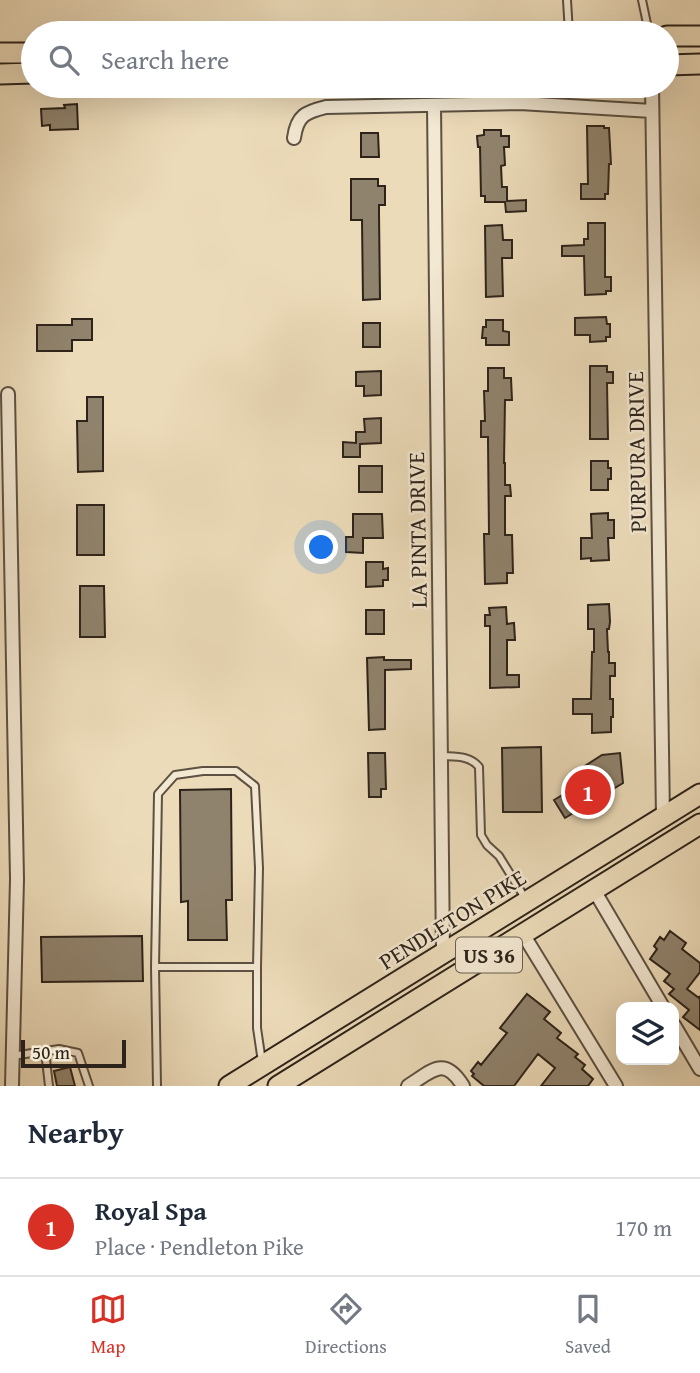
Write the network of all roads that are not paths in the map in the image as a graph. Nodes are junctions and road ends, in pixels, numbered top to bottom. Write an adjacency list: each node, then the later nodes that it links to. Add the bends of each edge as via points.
1 (567, 0): 3 (lane)
2 (643, 1): 4 (lane)
3 (568, 21)
4 (647, 21)
5 (679, 36): 6 (main road)
6 (700, 36)
7 (0, 53): 8 (main road)
8 (21, 53)
9 (700, 64): 10 (main road)
10 (679, 65)
11 (21, 73): 12 (main road)
12 (1, 74)
13 (652, 98): 15 (street, PURPURA DRIVE)
14 (434, 105): 15 (street, via 546,104); 16 (street, via 326,107 303,116); 18 (street, LA PINTA DRIVE)
15 (652, 111): 20 (street, PURPURA DRIVE)
16 (294, 138)
17 (8, 394): 31 (street, via 17,879)
18 (441, 756): 23 (lane, via 470,758 479,767 481,835); 25 (street, LA PINTA DRIVE)
19 (700, 794): 20 (main road, PENDLETON PIKE)
20 (663, 817): 23 (main road, PENDLETON PIKE)
21 (700, 824): 22 (main road, US 36)
22 (594, 890): 24 (main road, US 36); 28 (street)
23 (527, 901): 25 (main road, PENDLETON PIKE)
24 (523, 934): 39 (main road, US 36); 42 (street)
25 (443, 954): 32 (main road, PENDLETON PIKE)
26 (155, 967): 27 (lane); 27 (lane, via 158,794 175,775 203,771 236,771 255,786); 37 (lane)
27 (257, 967): 32 (lane)
28 (660, 1002)
29 (679, 1033): 33 (street)
30 (45, 1051): 31 (lane); 35 (lane); 36 (lane, via 78,1053)
31 (12, 1056): 34 (street)
32 (262, 1066): 38 (main road, PENDLETON PIKE)
33 (700, 1069)
34 (12, 1086)
35 (49, 1086)
36 (89, 1086)
37 (157, 1086)
38 (229, 1086)
39 (278, 1086)
40 (408, 1086): 41 (street, via 437,1068 450,1069)
41 (463, 1086)
42 (616, 1086)

